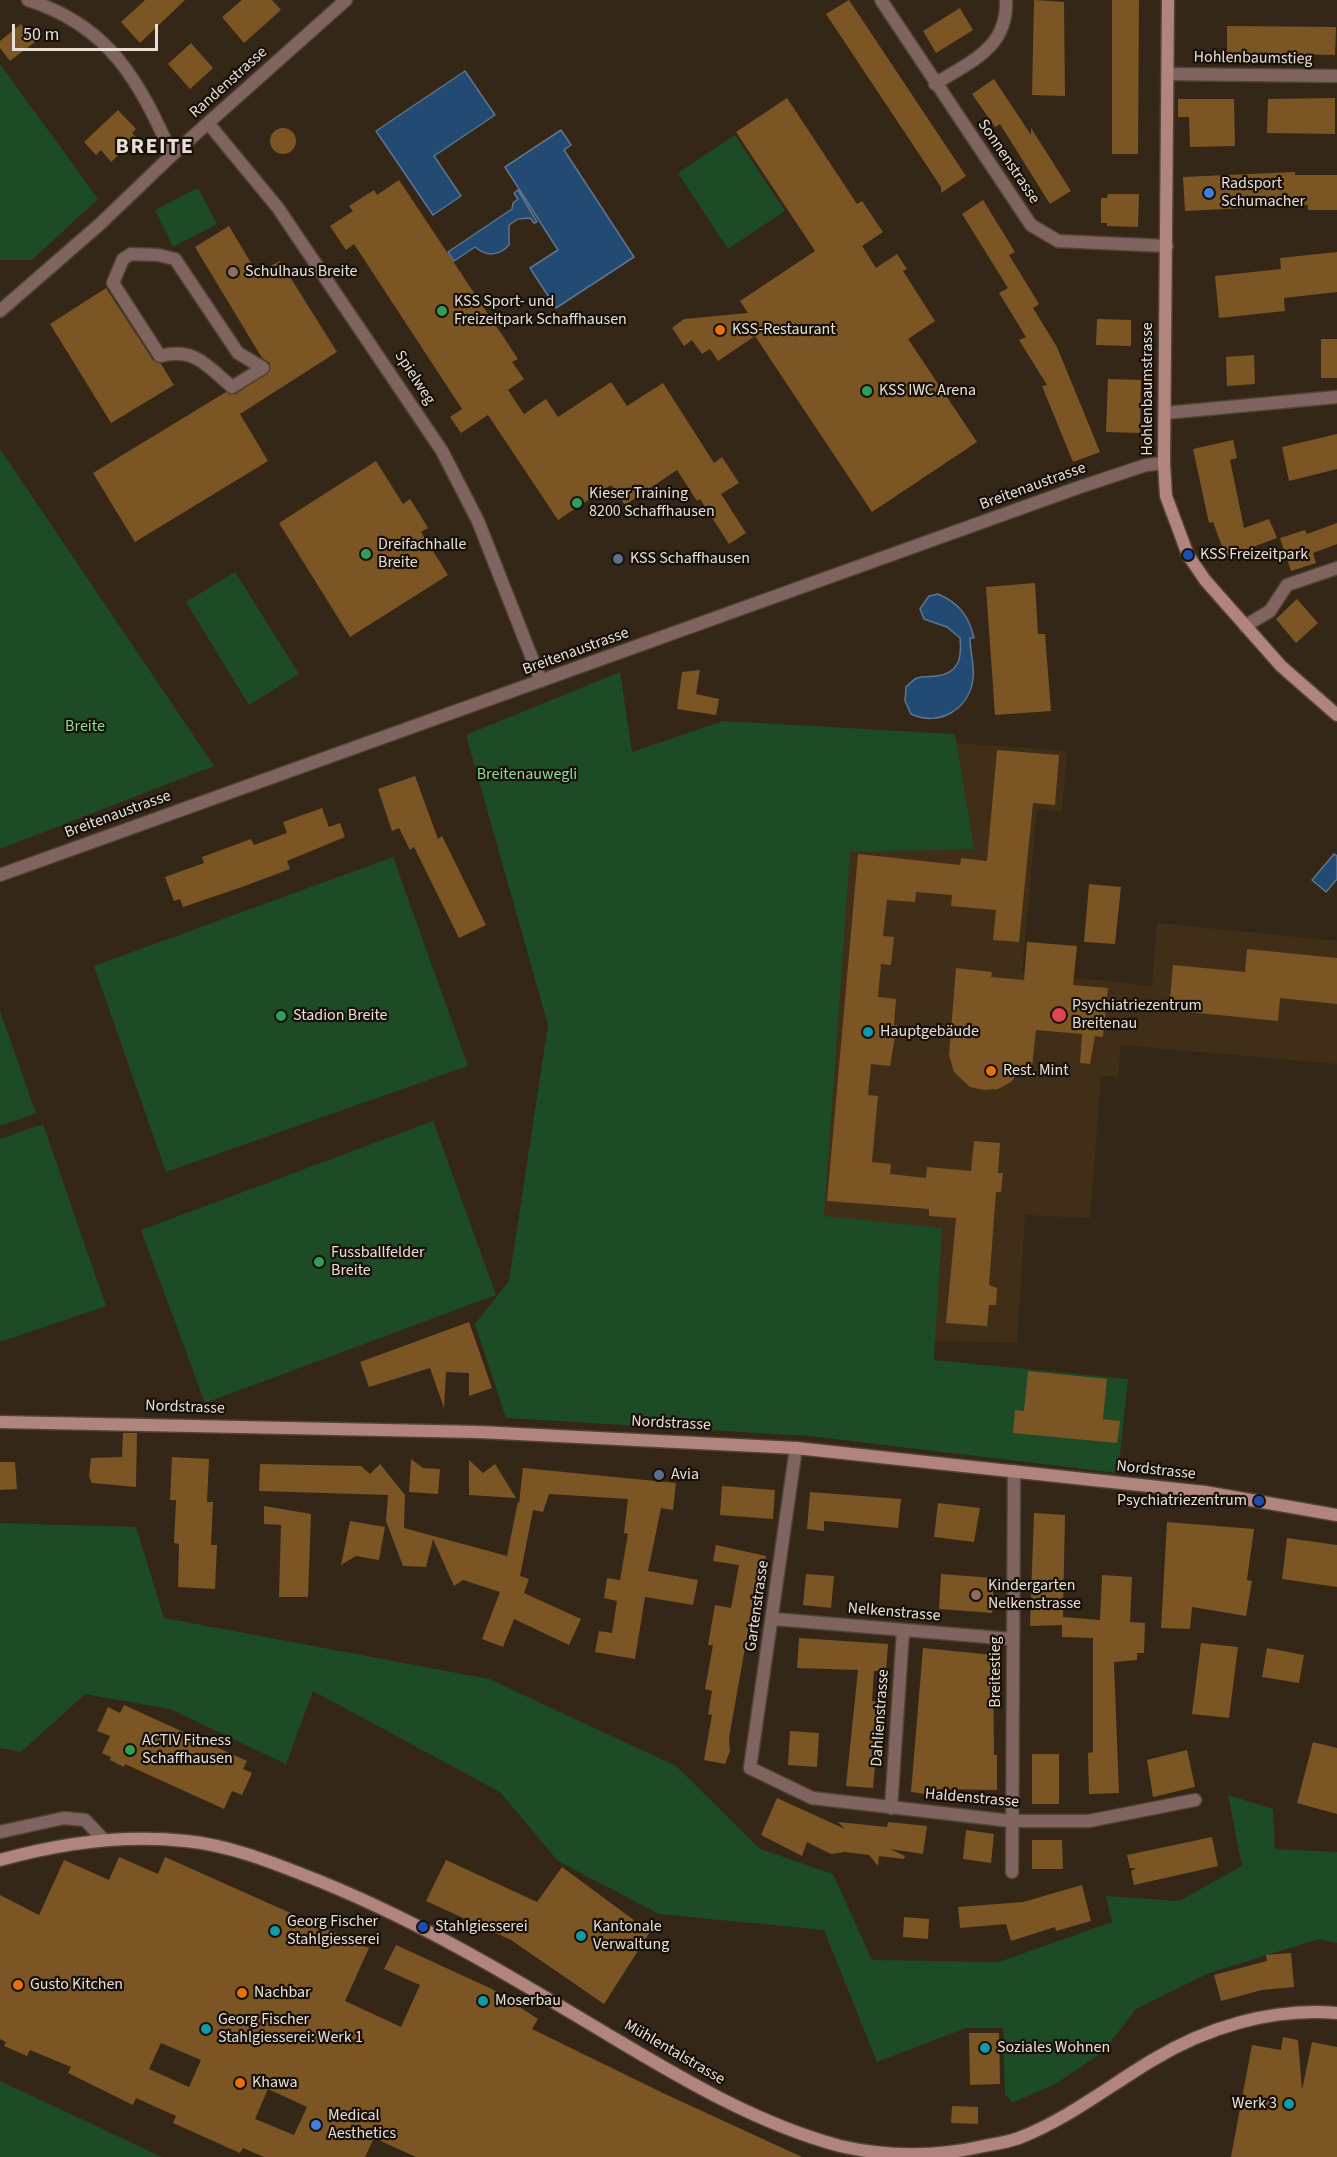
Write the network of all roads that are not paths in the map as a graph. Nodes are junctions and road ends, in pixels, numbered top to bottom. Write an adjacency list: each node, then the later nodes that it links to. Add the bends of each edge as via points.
1 (28, 0): 10 (street, via 64,13 120,58)
2 (346, 0): 9 (street, Randenstrasse)
3 (881, 0): 8 (street, Sonnenstrasse)
4 (1006, 0): 8 (street, via 1007,15 999,39)
5 (1168, 0): 6 (street, Hohlenbaumstrasse)
6 (1168, 74): 7 (street, Hohlenbaumstieg); 11 (street, Hohlenbaumstrasse)
7 (1337, 76)
8 (935, 84): 11 (street, Sonnenstrasse, via 1031,225 1058,241)
9 (208, 123): 10 (street, Randenstrasse); 19 (street, Spielweg, via 278,208 442,451 478,521)
10 (172, 155): 13 (street, Randenstrasse, via 100,224)
11 (1167, 246): 15 (street, Hohlenbaumstrasse)
12 (123, 259): 12 (street, via 131,254 175,260 238,353 262,368 232,387 196,357 178,351 160,356 113,283)
13 (2, 304)
14 (1337, 397): 15 (street)
15 (1165, 413): 16 (street, Hohlenbaumstrasse)
16 (1164, 463): 18 (street, Hohlenbaumstrasse, via 1166,496 1185,549 1205,580); 19 (street, Breitenaustrasse, via 1146,465 1077,488)
17 (1337, 568): 18 (street, via 1287,585 1270,611)
18 (1245, 626): 20 (street, Hohlenbaumstrasse, via 1281,666)
19 (541, 681): 21 (street, Breitenaustrasse)
20 (1337, 715)
21 (0, 875)
22 (0, 1422): 23 (street, Nordstrasse, via 479,1432)
23 (796, 1448): 24 (street, Nordstrasse); 26 (street, Gartenstrasse)
24 (1014, 1471): 25 (street, Nordstrasse, via 1205,1492); 28 (street, Breitestieg)
25 (1337, 1515)
26 (774, 1619): 27 (street, Nelkenstrasse); 29 (street, Gartenstrasse)
27 (903, 1631): 28 (street, Nelkenstrasse); 31 (street, Dahlienstrasse)
28 (1012, 1639): 32 (street, Breitestieg)
29 (750, 1768): 31 (street, Haldenstrasse, via 813,1798)
30 (1195, 1800): 32 (street, Haldenstrasse, via 1089,1821)
31 (891, 1808): 32 (street, Haldenstrasse)
32 (1011, 1821): 36 (street, Breitestieg)
33 (0, 1832): 34 (street, via 64,1818 85,1820)
34 (103, 1839): 35 (street, Mühlentalstrasse); 37 (street, Mühlentalstrasse, via 190,1841 249,1854 337,1887 479,1957 695,2087 771,2122 840,2146 871,2152 906,2156 949,2154 1018,2139 1084,2104 1155,2058 1221,2027 1270,2015)
35 (0, 1860)
36 (1012, 1872)
37 (1337, 2013)

